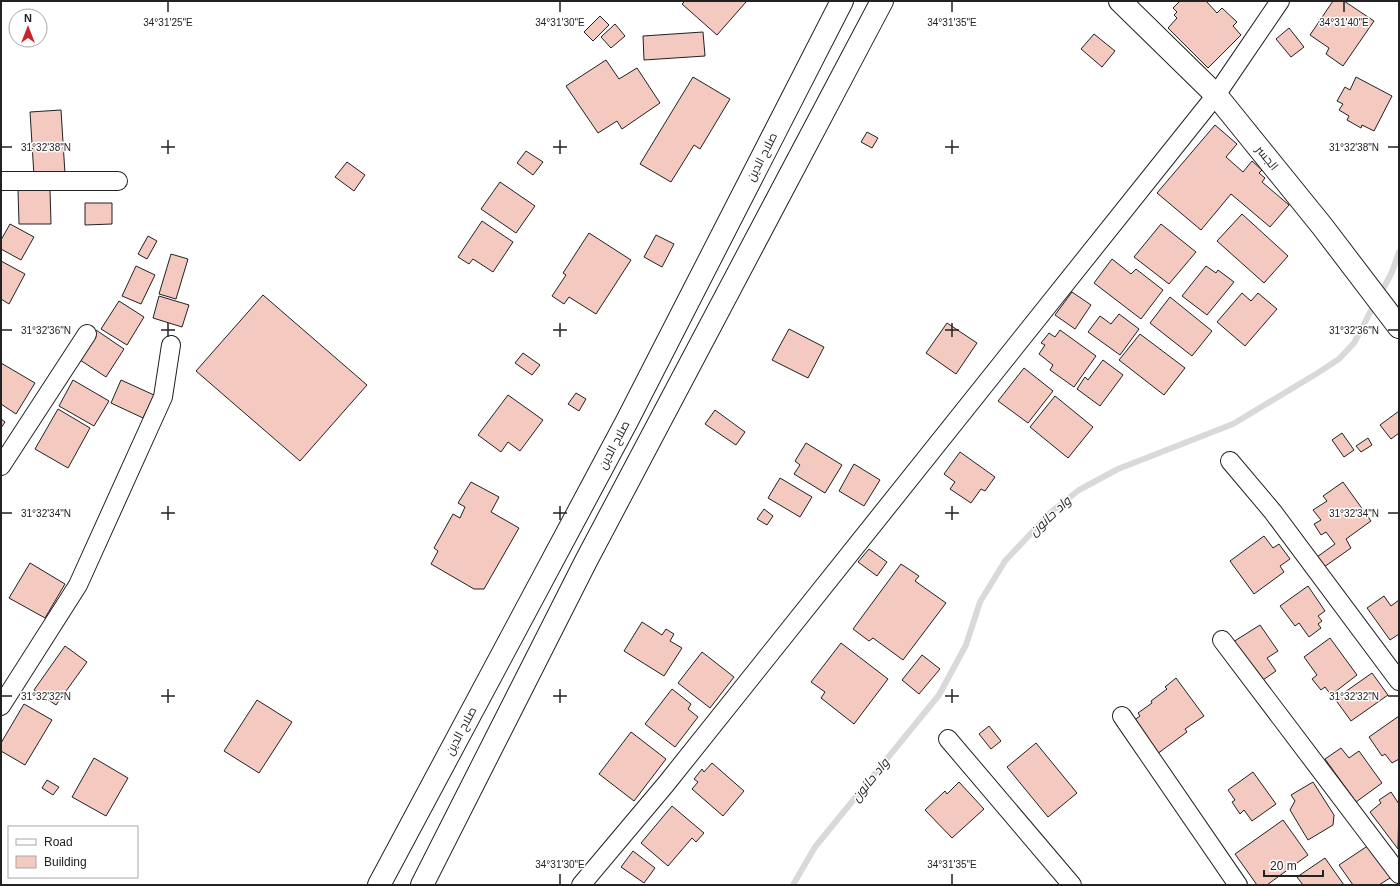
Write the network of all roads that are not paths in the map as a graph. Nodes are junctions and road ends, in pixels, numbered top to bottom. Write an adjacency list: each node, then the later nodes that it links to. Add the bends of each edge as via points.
1 (842, 1): 19 (main road, صلاح الدين, via 631,414)
2 (882, 1): 20 (main road, via 586,561)
3 (1120, 1): 5 (main road, الجسر)
4 (1280, 1): 5 (street)
5 (1216, 95): 8 (main road, الجسر); 21 (street, via 666,784)
6 (1, 181): 7 (street)
7 (118, 181)
8 (1399, 327)
9 (87, 334): 12 (street)
10 (171, 345): 15 (street, via 163,397 78,585)
11 (1230, 461): 14 (street, via 1272,512)
12 (1, 466)
13 (1222, 640): 18 (street)
14 (1399, 681)
15 (1, 706)
16 (1122, 716): 23 (street)
17 (948, 739): 22 (street)
18 (1399, 874)
19 (379, 885)
20 (422, 885)
21 (580, 885)
22 (1072, 885)
23 (1238, 885)

